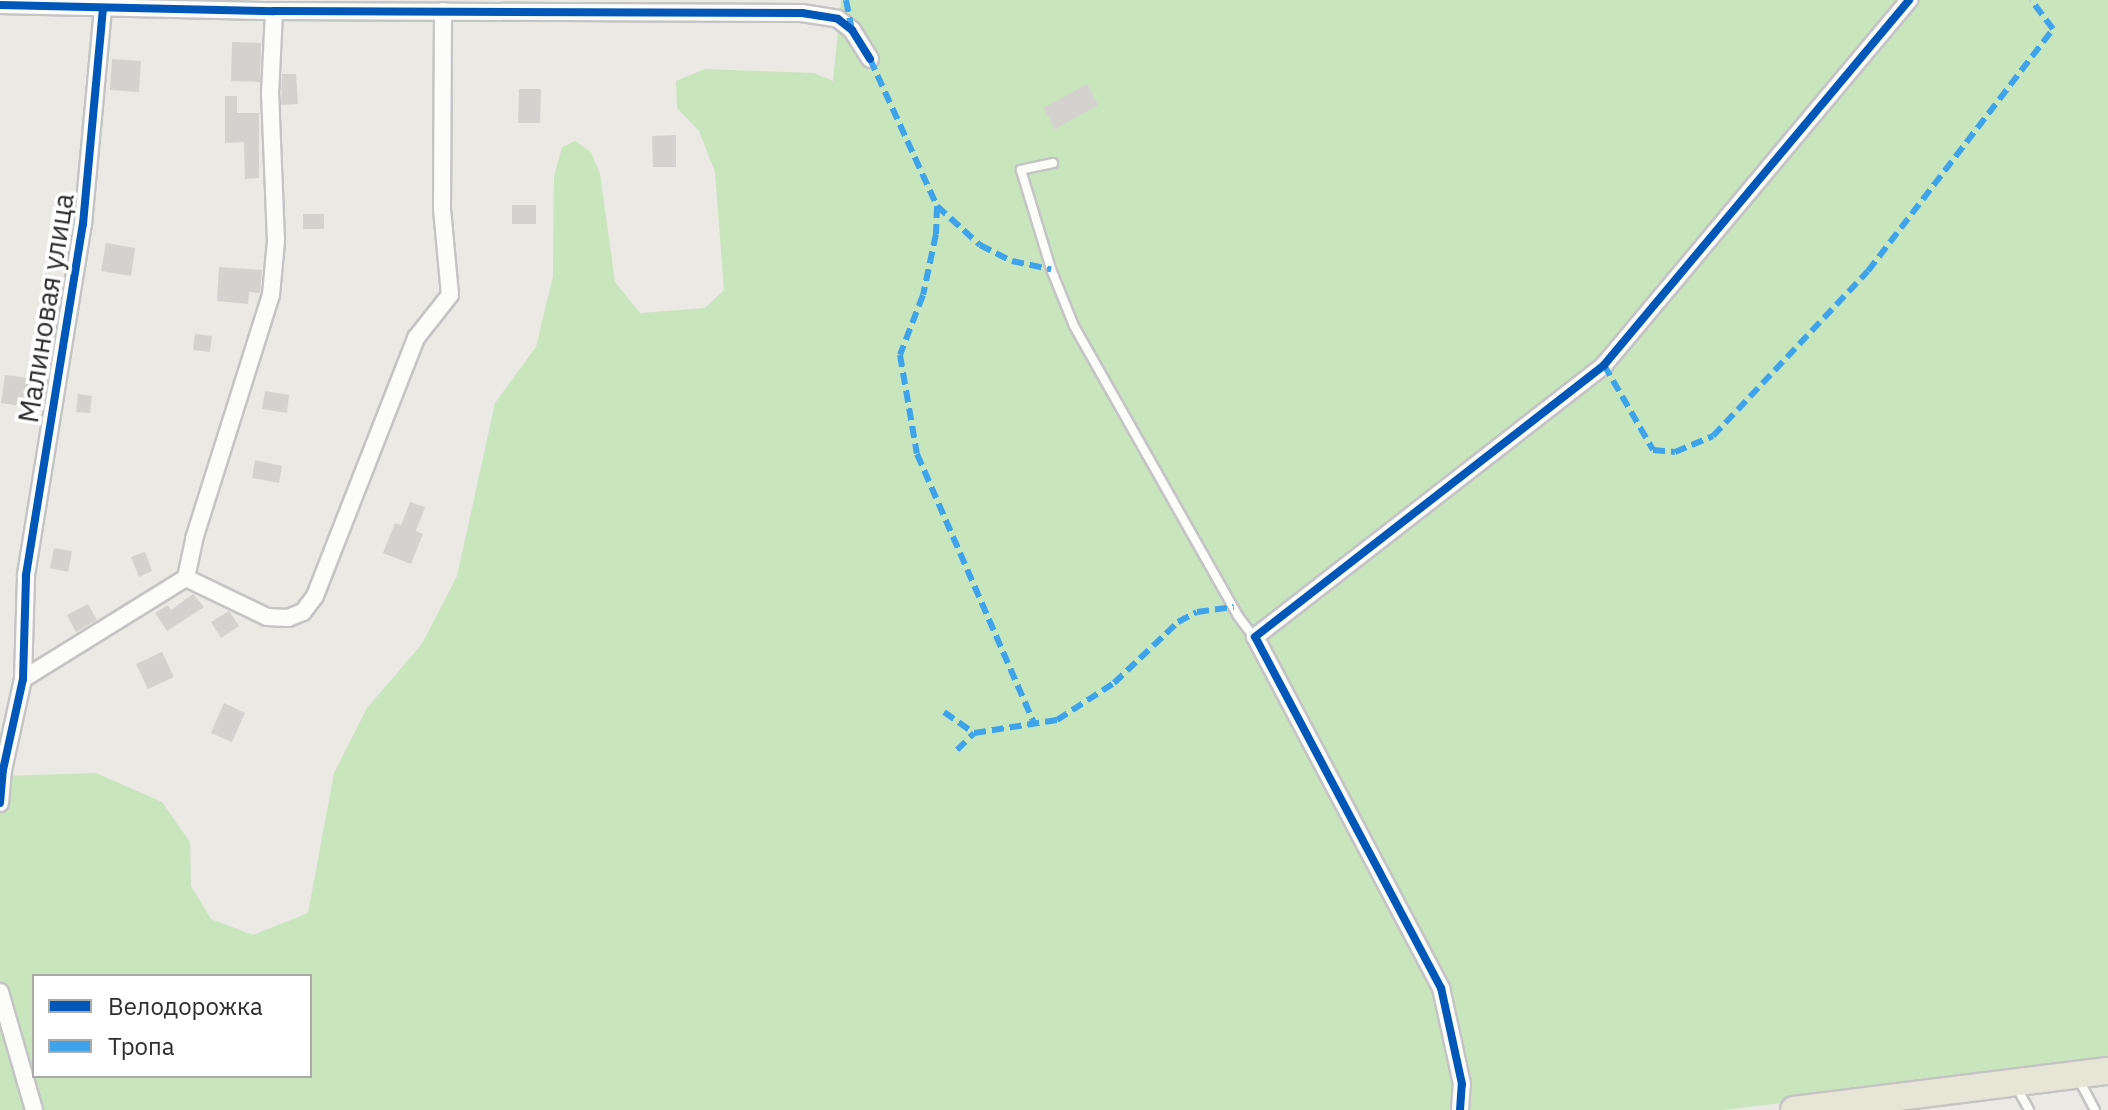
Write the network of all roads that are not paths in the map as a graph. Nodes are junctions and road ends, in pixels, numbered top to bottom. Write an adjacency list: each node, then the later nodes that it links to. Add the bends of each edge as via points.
1 (1909, 0): 10 (street, via 1604,365)
2 (0, 5): 4 (street)
3 (654, 6): 6 (street); 7 (street, via 838,19 852,30)
4 (103, 9): 5 (street); 11 (street, Малиновая улица, via 83,224 26,575)
5 (274, 11): 6 (street); 9 (street, via 270,94 276,241 271,295)
6 (443, 11): 9 (street, via 442,208 450,295 416,338 315,596 303,612 267,617)
7 (870, 59)
8 (1053, 163): 10 (lane, via 1021,170 1074,326 1238,616)
9 (186, 578): 11 (street)
10 (1255, 637): 18 (street, via 1441,988 1462,1084)
11 (23, 679): 12 (street, Малиновая улица)
12 (0, 803)
13 (0, 992): 17 (street)
14 (2108, 1071): 15 (main road)
15 (2076, 1074): 16 (main road); 21 (lane)
16 (2014, 1083): 19 (main road); 20 (lane)
17 (34, 1110)
18 (1460, 1110)
19 (1794, 1110)
20 (2029, 1110)
21 (2095, 1110)

